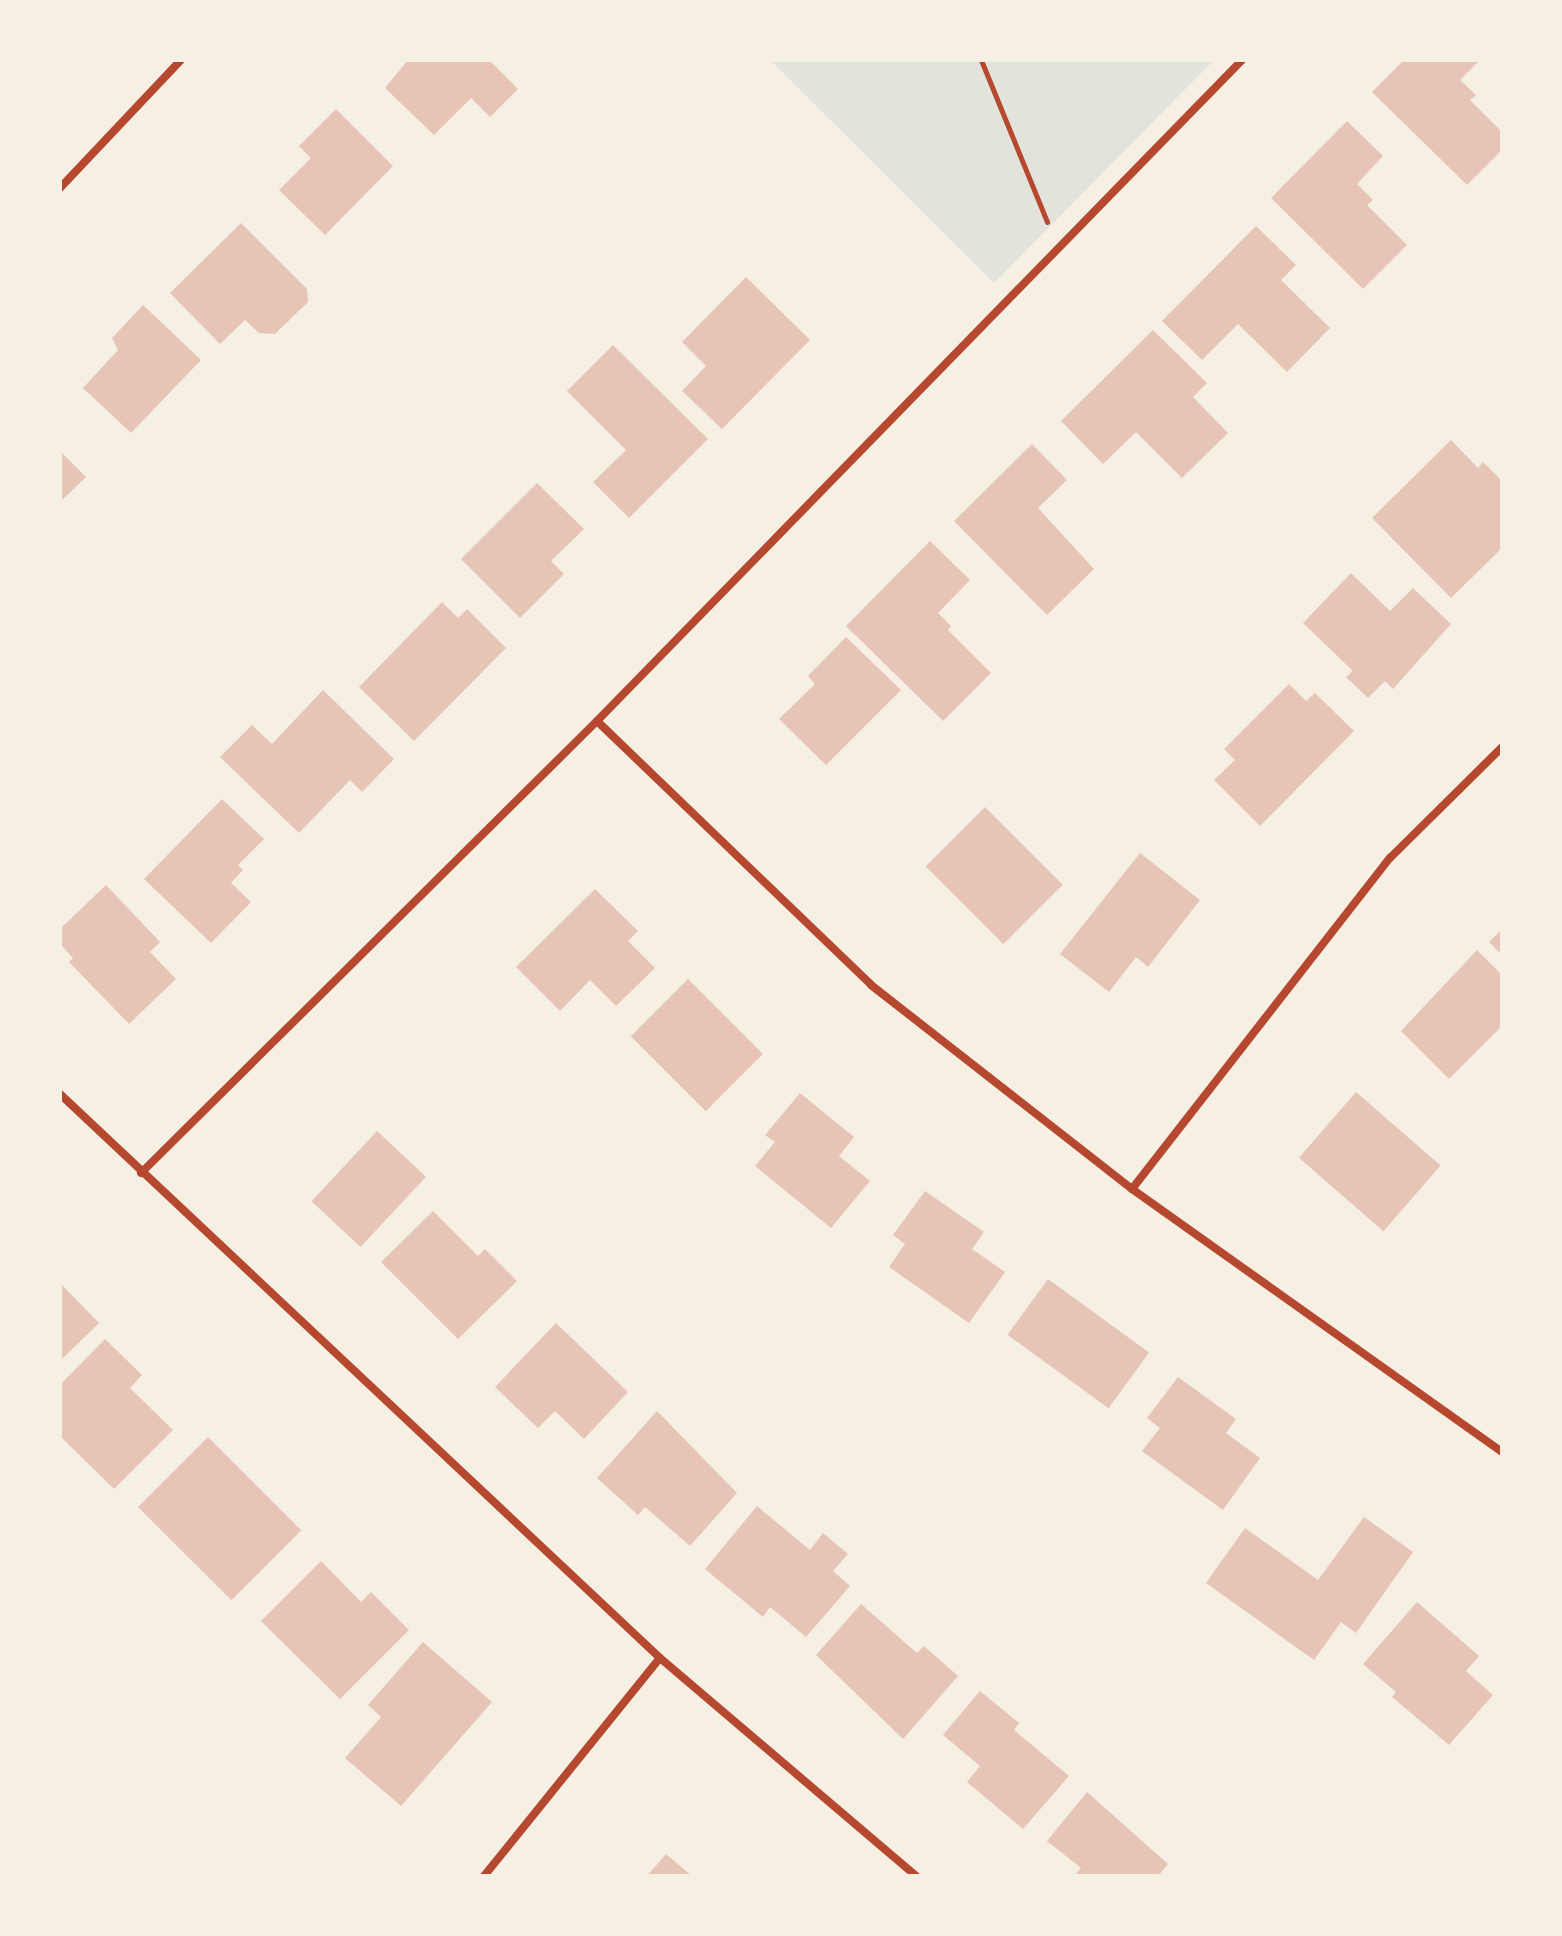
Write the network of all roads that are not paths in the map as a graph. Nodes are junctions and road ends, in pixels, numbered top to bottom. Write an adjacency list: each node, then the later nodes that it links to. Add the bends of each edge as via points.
1 (181, 60): 3 (street)
2 (1242, 60): 4 (street)
3 (60, 188)
4 (597, 721): 7 (street); 8 (street, via 871,985)
5 (1502, 747): 8 (street, via 1390,858)
6 (60, 1094): 7 (street)
7 (141, 1173): 10 (street)
8 (1132, 1189): 9 (street)
9 (1502, 1452)
10 (660, 1658): 11 (street); 12 (street)
11 (484, 1876)
12 (916, 1876)

